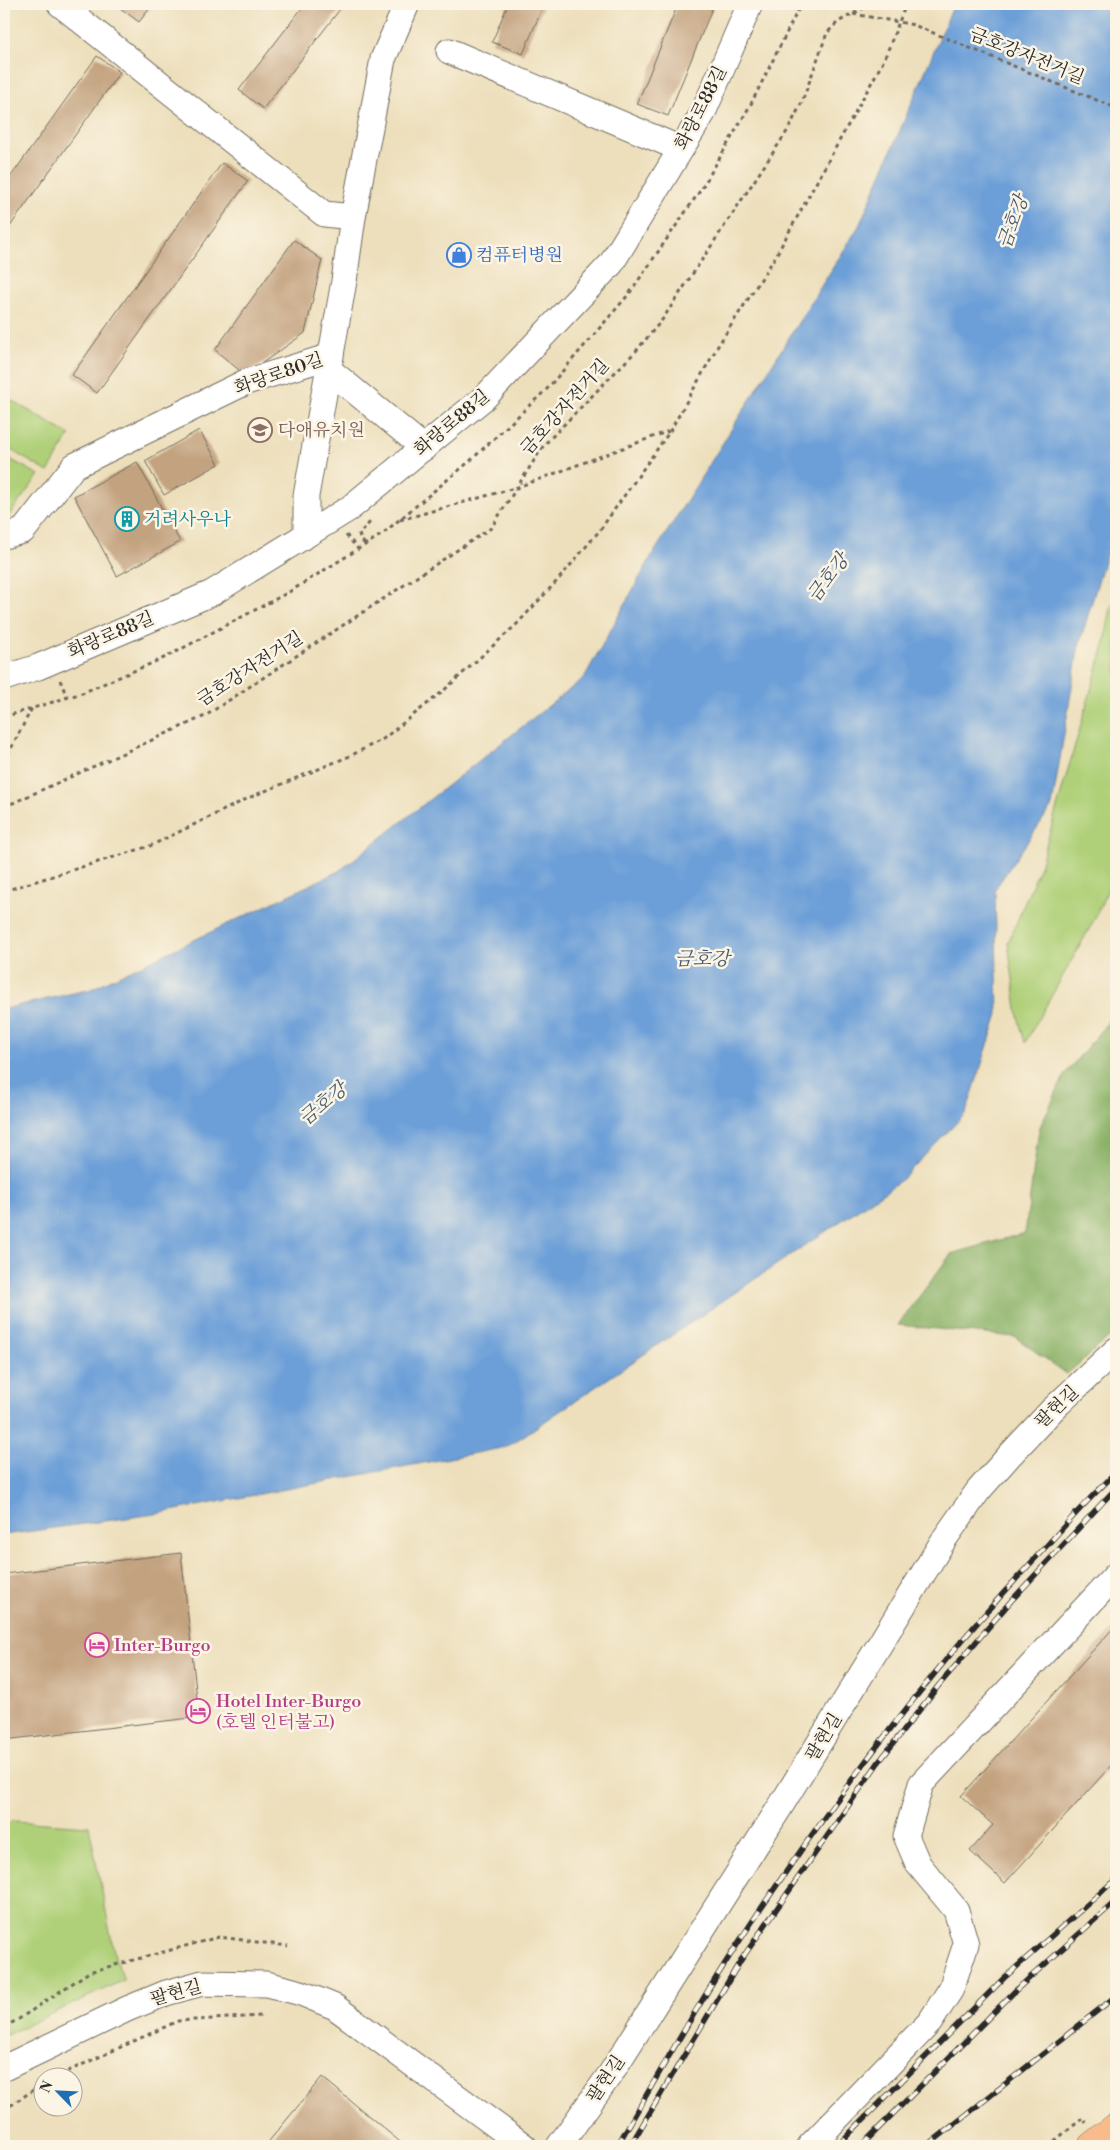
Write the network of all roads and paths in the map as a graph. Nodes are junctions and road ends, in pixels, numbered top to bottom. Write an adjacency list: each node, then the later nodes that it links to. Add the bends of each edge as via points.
1 (60, 4): 11 (street, via 324,214)
2 (407, 4): 11 (street, 화랑로80길, via 383,59)
3 (750, 4): 10 (street, 화랑로88길, via 703,113)
4 (871, 4): 6 (path, 금호강자전거길)
5 (906, 4): 7 (path)
6 (852, 14): 7 (path, 금호강자전거길); 15 (path, 금호강자전거길, via 826,33 802,102 788,130 662,320 544,445)
7 (899, 22): 9 (path, 금호강자전거길, via 914,24); 13 (path, via 884,60 774,259 719,344)
8 (449, 51): 10 (street)
9 (1116, 108)
10 (681, 148): 14 (street, 화랑로88길, via 611,264 485,397)
11 (353, 218): 12 (street, 화랑로80길)
12 (330, 363): 14 (street); 17 (street, via 306,496); 18 (street, 화랑로80길, via 246,382 74,466 23,531)
13 (670, 431): 15 (path); 23 (path, via 600,530 558,581 441,693 382,738 350,756 253,796 150,846)
14 (424, 448): 17 (street, 화랑로88길, via 350,508)
15 (518, 487): 16 (path); 22 (path, 금호강자전거길, via 491,528 204,716)
16 (397, 521)
17 (306, 535): 19 (street, 화랑로88길, via 212,593)
18 (4, 536)
19 (4, 678)
20 (32, 708): 21 (path)
21 (4, 762)
22 (4, 807)
23 (4, 891)
24 (1116, 1350): 35 (street, 팔현길, via 1053,1410 972,1499 622,2056)
25 (1116, 1575): 36 (street, via 921,1784 906,1836 918,1864 956,1910 966,1944 951,1989 930,2022)
26 (288, 1946): 28 (path, via 219,1937 89,1972 19,2020)
27 (261, 2016): 30 (path, via 178,2021)
28 (4, 2026)
29 (4, 2068): 34 (street, 팔현길, via 166,1993 202,1984 267,1984 335,2007)
30 (75, 2068)
31 (32, 2091): 32 (path)
32 (4, 2110)
33 (1116, 2128): 37 (main road)
34 (524, 2146)
35 (559, 2146)
36 (810, 2146)
37 (1092, 2146)

